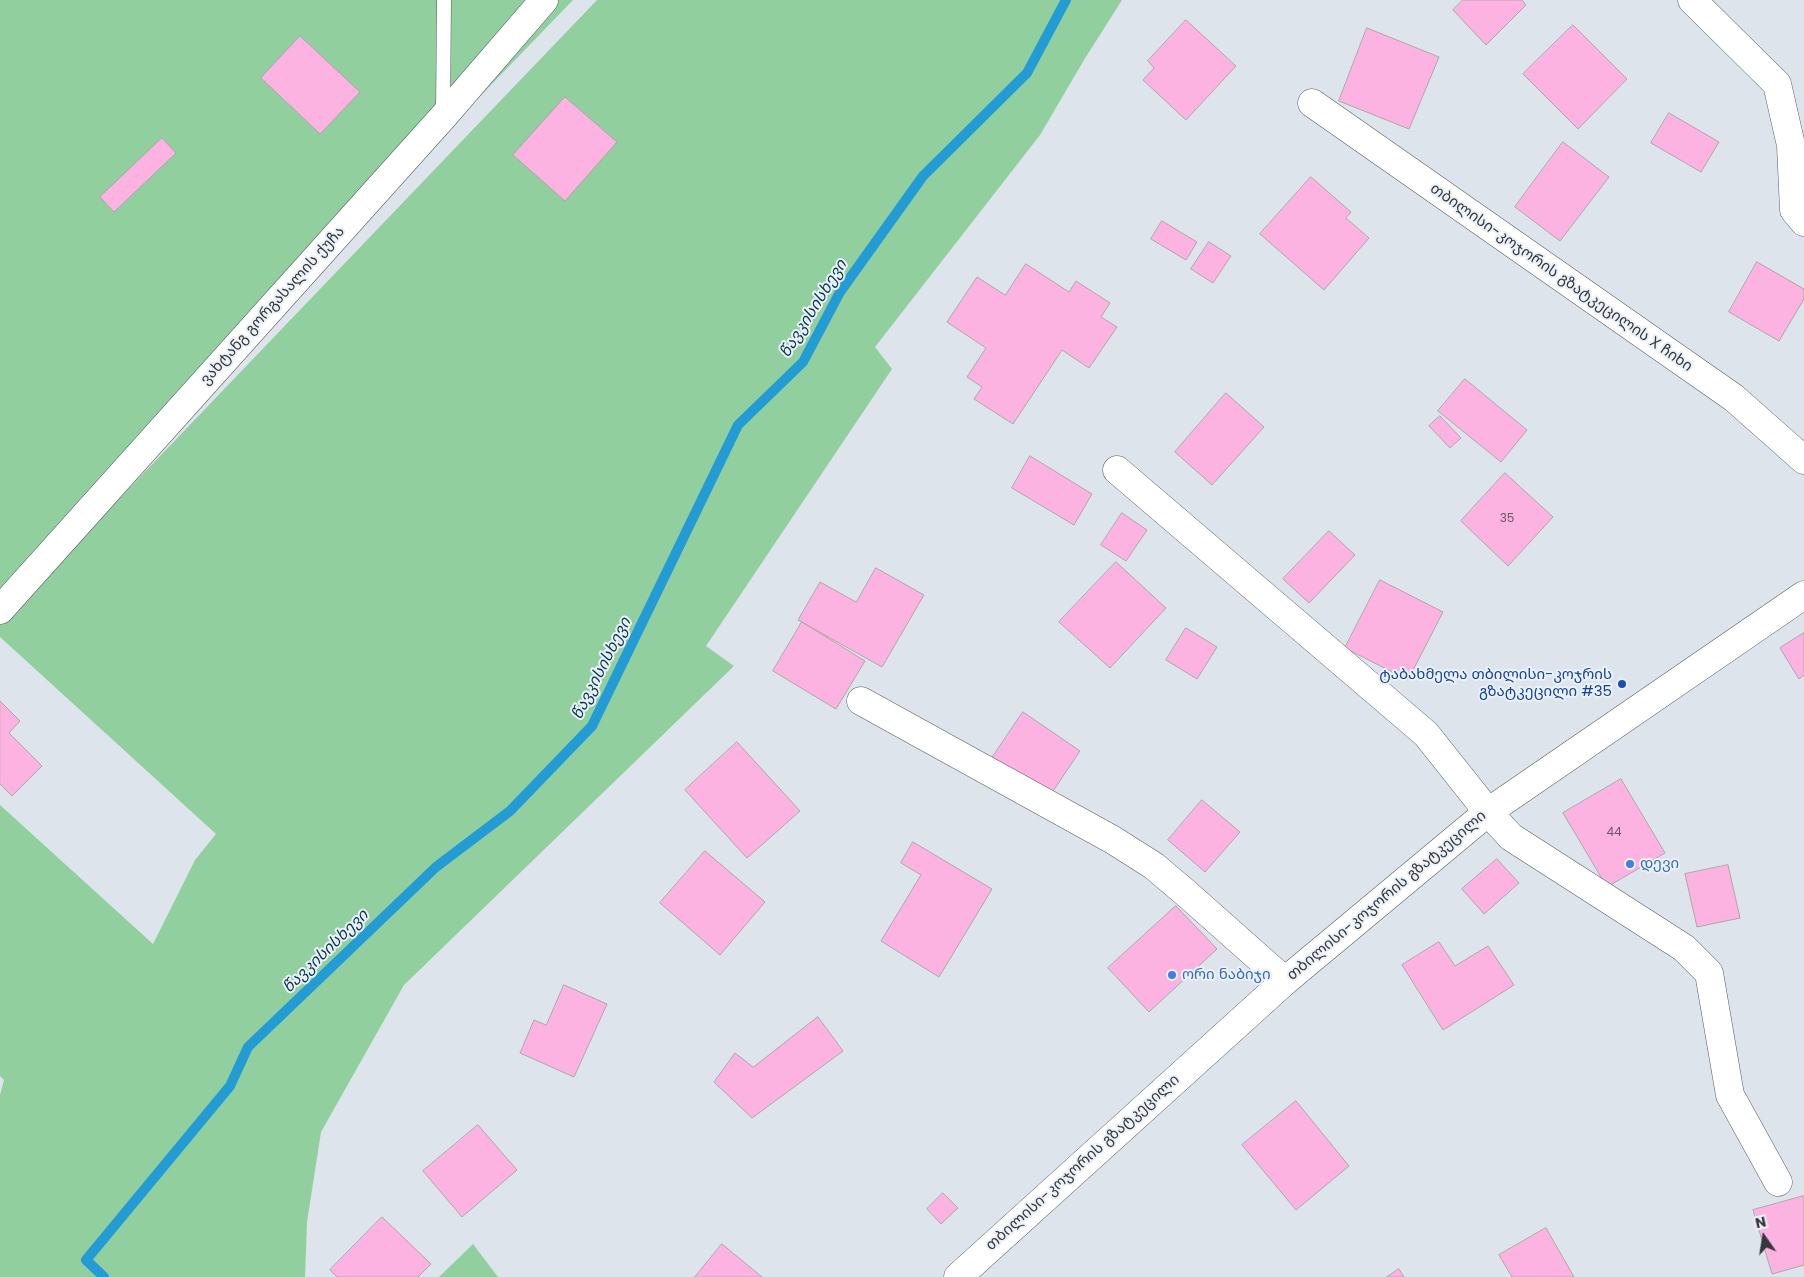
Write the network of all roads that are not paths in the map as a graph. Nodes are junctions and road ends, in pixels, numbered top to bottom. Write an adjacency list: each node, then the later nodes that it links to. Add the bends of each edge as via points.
1 (444, 0): 5 (lane)
2 (544, 0): 5 (street, ვახტანგ გორგასალის ქუჩა)
3 (1692, 0): 6 (street, via 1777,84 1791,145 1794,210)
4 (1312, 103): 7 (street, თბილისი-კოჯორის გზატკეცილის X ჩიხი, via 1734,398)
5 (443, 118): 10 (street, ვახტანგ გორგასალის ქუჩა)
6 (1804, 222)
7 (1804, 460)
8 (1117, 470): 12 (street, via 1426,734)
9 (1804, 595): 12 (street, თბილისი-კოჯორის გზატკეცილი)
10 (0, 610)
11 (861, 701): 13 (street, via 1154,866)
12 (1488, 812): 13 (street, თბილისი-კოჯორის გზატკეცილი); 14 (street, via 1511,838 1684,948 1709,973 1730,1095)
13 (1285, 981): 15 (street, თბილისი-კოჯორის გზატკეცილი)
14 (1778, 1182)
15 (958, 1277)

